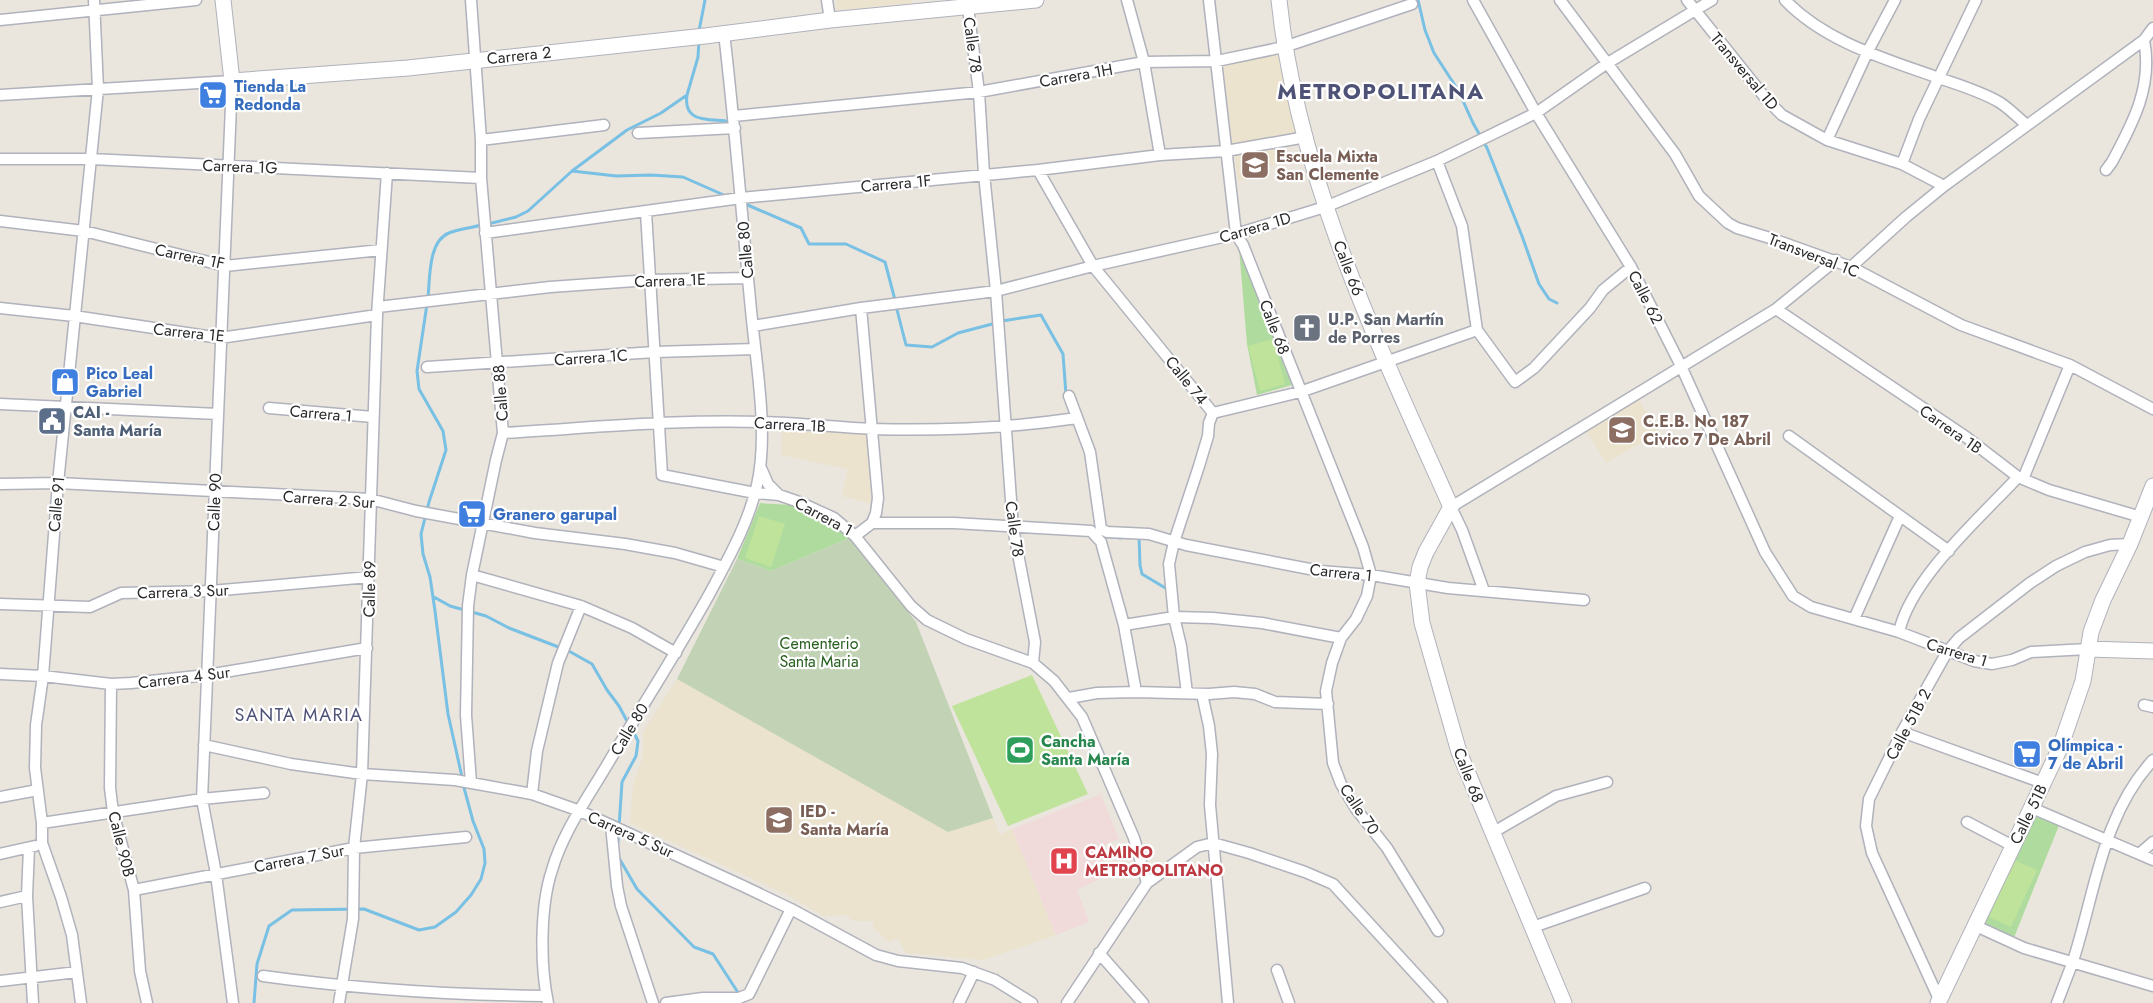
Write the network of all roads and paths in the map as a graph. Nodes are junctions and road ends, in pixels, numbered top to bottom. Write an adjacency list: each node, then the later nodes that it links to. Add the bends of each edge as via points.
1 (196, 0): 18 (street)
2 (223, 0): 32 (street, Calle 90)
3 (471, 0): 27 (street, Calle 88)
4 (827, 0): 21 (street)
5 (1036, 0): 17 (street, Carrera 2)
6 (1127, 0): 29 (street)
7 (1209, 0): 28 (street, Calle 68)
8 (1279, 0): 25 (street, Calle 66)
9 (1473, 0): 36 (street, Calle 62)
10 (1560, 0): 30 (street, Transversal 1C)
11 (1687, 0): 19 (street, Transversal 1D)
12 (1712, 0): 19 (street, Carrera 1D)
13 (1785, 0): 26 (street, via 1832,35)
14 (1895, 0): 26 (street)
15 (1976, 0): 31 (street)
16 (1412, 3): 25 (street, Carrera 1H)
17 (968, 4): 21 (street, Carrera 2); 34 (street, Calle 78)
18 (94, 5): 20 (street); 33 (street, Calle 91)
19 (1695, 12): 30 (street, Carrera 1D); 44 (street, Transversal 1D, via 1782,115)
20 (0, 20)
21 (830, 20): 23 (street, Carrera 2)
22 (2153, 28): 24 (street)
23 (724, 33): 27 (street, Carrera 2); 37 (street, Calle 80)
24 (2149, 41): 39 (street); 53 (street, via 2144,102)
25 (1284, 47): 28 (street, Carrera 1H); 42 (street, Calle 66)
26 (1868, 51): 31 (street); 44 (street)
27 (475, 59): 32 (street, Carrera 2); 43 (street, Calle 88)
28 (1217, 61): 29 (street, Carrera 1H); 45 (street, Calle 68)
29 (1144, 62): 34 (street, Carrera 1H); 46 (street)
30 (1606, 64): 36 (street, Carrera 1D); 66 (street, Transversal 1C, via 1675,154 1699,196 1714,211 1737,228)
31 (1940, 78): 39 (street, via 2000,102); 50 (street)
32 (232, 81): 33 (street, Carrera 2); 51 (street, Calle 90)
33 (98, 89): 35 (street, Carrera 2); 48 (street, Calle 91)
34 (979, 92): 37 (street, Carrera 1H); 55 (street, Calle 78)
35 (0, 95)
36 (1536, 113): 49 (street, Carrera 1D); 69 (street, Calle 62)
37 (734, 116): 40 (street, Calle 80)
38 (604, 125): 43 (street)
39 (2027, 125): 57 (street)
40 (735, 128): 41 (street); 58 (street, Calle 80)
41 (638, 133)
42 (1306, 136): 45 (street, Carrera 1F); 59 (street, Calle 66)
43 (481, 140): 56 (street, Calle 88)
44 (1827, 140): 50 (street, Transversal 1D)
45 (1226, 151): 46 (street, Carrera 1F); 64 (street, Calle 68)
46 (1160, 155): 52 (street, Carrera 1F)
47 (0, 159): 48 (street, Carrera 1G)
48 (92, 159): 51 (street, Carrera 1G); 63 (street, Calle 91)
49 (1437, 161): 59 (street, Carrera 1D); 81 (street, via 1462,226)
50 (1902, 164): 57 (street, Transversal 1D)
51 (229, 166): 54 (street, Carrera 1G); 67 (street, Calle 90)
52 (1038, 170): 55 (street, Carrera 1F); 68 (street, Calle 74)
53 (2106, 170)
54 (387, 173): 56 (street, Carrera 1G); 65 (street, Calle 89)
55 (984, 174): 58 (street, Carrera 1F); 73 (street, Calle 78)
56 (481, 178): 62 (street, Calle 88)
57 (1944, 186): 70 (street)
58 (741, 198): 60 (street, Carrera 1F); 71 (street, Calle 80)
59 (1325, 207): 64 (street, Carrera 1D); 85 (street, Calle 66)
60 (646, 212): 62 (street, Carrera 1F); 72 (street)
61 (0, 221): 63 (street, Carrera 1F)
62 (485, 227): 74 (street, Calle 88)
63 (84, 231): 67 (street, Carrera 1F); 79 (street, Calle 91)
64 (1236, 234): 68 (street, Carrera 1D); 90 (street, Calle 68)
65 (381, 250): 67 (street, Carrera 1F); 78 (street, Calle 89)
66 (1836, 260): 70 (street, Transversal 1C); 77 (street)
67 (225, 266): 82 (street, Calle 90)
68 (1093, 266): 73 (street, Carrera 1D); 96 (street, Calle 74)
69 (1630, 267): 81 (street, via 1602,290 1534,368 1515,382); 88 (street, Calle 62)
70 (1851, 267): 87 (street, Transversal 1C, via 1961,325)
71 (748, 278): 72 (street, Carrera 1E); 80 (street, Calle 80)
72 (649, 280): 74 (street, Carrera 1E); 84 (street)
73 (996, 291): 76 (street, Carrera 1D); 102 (street, Calle 78)
74 (491, 293): 78 (street, Carrera 1E); 86 (street, Calle 88)
75 (0, 308): 79 (street, Carrera 1E)
76 (861, 308): 80 (street, Carrera 1D); 103 (street)
77 (1776, 309): 88 (street); 107 (street, Carrera 1B)
78 (377, 311): 82 (street, Carrera 1E); 98 (street, Calle 89)
79 (74, 316): 82 (street, Carrera 1E); 93 (street, Calle 91)
80 (753, 326): 83 (street, Calle 80)
81 (1477, 330): 85 (street)
82 (220, 338): 97 (street, Calle 90)
83 (755, 349): 84 (street, Carrera 1C); 101 (street, Calle 80)
84 (655, 352): 86 (street, Carrera 1C); 100 (street)
85 (1387, 363): 90 (street); 115 (street, Calle 66)
86 (498, 364): 89 (street, Carrera 1C); 104 (street, Calle 88)
87 (2070, 365): 95 (street, Transversal 1C); 107 (street)
88 (1681, 366): 115 (street); 134 (street, Calle 62, via 1764,552 1793,596)
89 (427, 367)
90 (1300, 392): 96 (street); 128 (street, Calle 68)
91 (1069, 396): 99 (street)
92 (0, 404): 93 (street)
93 (65, 406): 97 (street); 108 (street, Calle 91)
94 (269, 408): 98 (street, Carrera 1)
95 (2153, 409)
96 (1213, 413): 123 (street, Calle 74)
97 (218, 414): 111 (street, Calle 90)
98 (373, 417): 114 (street, Calle 89)
99 (1073, 418): 102 (street, Carrera 1B); 121 (street, via 1090,452)
100 (660, 422): 101 (street, Carrera 1B); 104 (street, Carrera 1B); 112 (street, Carrera 1, via 663,475)
101 (761, 422): 103 (street, Carrera 1B); 106 (street, Calle 80)
102 (1006, 426): 103 (street, Carrera 1B); 120 (street, Calle 78)
103 (873, 429): 118 (street, via 878,498)
104 (503, 433): 119 (street, Calle 88)
105 (1789, 436): 116 (street)
106 (761, 466): 112 (street, Calle 80); 113 (street, Calle 80, via 768,484)
107 (2021, 478): 117 (street, Carrera 1B); 125 (street)
108 (58, 483): 109 (street, Carrera 2 Sur); 111 (street, Carrera 2 Sur); 136 (street, Calle 91)
109 (0, 484)
110 (2153, 486): 117 (street, Calle 51B)
111 (213, 492): 114 (street, Carrera 2 Sur); 131 (street, Calle 90)
112 (755, 494): 113 (street, Carrera 1); 126 (street, Calle 80)
113 (779, 495): 122 (street, Carrera 1, via 834,518)
114 (370, 499): 119 (street, Carrera 2 Sur); 129 (street, Calle 89)
115 (1451, 507): 130 (street, Calle 68, via 1426,552); 132 (street, Calle 66)
116 (1900, 516): 125 (street); 139 (street)
117 (2141, 517): 124 (street, Calle 51B)
118 (872, 523): 120 (street, Carrera 1); 122 (street, Carrera 1)
119 (483, 524): 126 (street, Carrera 2 Sur, via 625,544); 127 (street, Calle 88)
120 (1013, 528): 121 (street, Carrera 1); 148 (street, Calle 78, via 1035,642)
121 (1096, 530): 123 (street, Carrera 1, via 1149,534); 140 (street)
122 (855, 536): 148 (street, via 927,620)
123 (1174, 542): 128 (street, Carrera 1, via 1298,567); 138 (street, Calle 74, via 1169,564)
124 (2130, 544): 144 (street, Calle 51B, via 2103,600); 146 (street, Calle 51B 2, via 2085,552 2056,566 1959,638)
125 (1949, 551): 141 (street, via 1916,592 1902,617)
126 (724, 567): 147 (street, Calle 80)
127 (472, 575): 137 (street); 162 (street, Calle 88)
128 (1371, 575): 130 (street, Carrera 1); 142 (street, via 1367,596)
129 (369, 576): 131 (street, Carrera 3 Sur); 143 (street, Calle 89)
130 (1417, 583): 132 (street, Carrera 1); 176 (street, Calle 68, via 1422,623 1459,752)
131 (211, 591): 136 (street, Carrera 3 Sur, via 121,593 90,607); 150 (street, Calle 90)
132 (1484, 591): 133 (street, Carrera 1)
133 (1584, 600)
134 (1802, 603): 139 (street, Carrera 1)
135 (0, 604): 136 (street, Carrera 3 Sur)
136 (48, 606): 151 (street, Calle 91)
137 (581, 606): 147 (street); 167 (street, via 551,691)
138 (1174, 617): 140 (street); 142 (street, via 1262,623); 154 (street, Calle 74)
139 (1854, 619): 141 (street, Carrera 1)
140 (1124, 625): 153 (street)
141 (1899, 632): 146 (street, Carrera 1)
142 (1341, 638): 157 (street, Calle 70, via 1328,677)
143 (368, 648): 150 (street, Carrera 4 Sur); 161 (street, Calle 89)
144 (2088, 649): 145 (street, Carrera 1); 146 (street, Carrera 1, via 2031,652 1992,664); 164 (street, Calle 51B, via 2083,681 2060,748)
145 (2153, 651)
146 (1947, 652): 158 (street, Calle 51B 2)
147 (676, 653): 171 (street, Calle 80)
148 (1033, 663): 156 (street)
149 (0, 674): 151 (street, Carrera 4 Sur)
150 (207, 675): 152 (street, Carrera 4 Sur); 159 (street, Calle 90)
151 (43, 676): 152 (street, Carrera 4 Sur); 165 (street, Calle 91, via 36,725)
152 (111, 684): 172 (street, Calle 90B)
153 (1136, 692): 154 (street); 156 (street)
154 (1186, 693): 155 (street)
155 (1202, 694): 157 (street, via 1245,693 1275,702); 181 (street, via 1212,754)
156 (1069, 698): 189 (street, via 1082,717 1134,838)
157 (1328, 705): 197 (street, Calle 70, via 1331,752 1341,784 1387,848)
158 (1902, 732): 164 (street); 211 (street, Calle 51B 2, via 1869,799 1866,826 1872,853)
159 (204, 745): 161 (street, Carrera 5 Sur); 169 (street, Calle 90)
160 (2153, 760): 178 (street, via 2139,776)
161 (362, 774): 162 (street, Carrera 5 Sur); 184 (street, Calle 89)
162 (464, 781): 167 (street, Carrera 5 Sur)
163 (1607, 782): 176 (street, via 1556,796)
164 (2043, 783): 170 (street, Calle 51B)
165 (38, 790): 168 (street); 174 (street, Calle 91)
166 (264, 793): 169 (street)
167 (532, 794): 171 (street, Carrera 5 Sur)
168 (0, 797)
169 (202, 799): 172 (street); 188 (street, Calle 90)
170 (2032, 808): 178 (street); 182 (street, Calle 51B)
171 (580, 811): 175 (street, Carrera 5 Sur); 209 (street, Calle 80, via 561,843 547,889 543,945)
172 (113, 812): 174 (street); 191 (street, Calle 90B)
173 (1967, 822): 182 (street)
174 (42, 823): 180 (street, Calle 91)
175 (611, 825): 194 (street, Carrera 5 Sur); 217 (street, via 621,906)
176 (1492, 833): 196 (street, Calle 68)
177 (466, 837): 184 (street, Carrera 7 Sur)
178 (2106, 840): 186 (street); 199 (street)
179 (2153, 842): 186 (street)
180 (42, 843): 183 (street); 201 (street, Calle 91, via 72,935)
181 (1213, 843): 189 (street, via 1197,847); 223 (street); 225 (street, via 1333,884)
182 (2013, 846): 195 (street, Calle 51B)
183 (29, 848): 185 (street); 192 (street)
184 (354, 848): 188 (street, Carrera 7 Sur); 207 (street, Calle 89, via 353,919)
185 (0, 854)
186 (2139, 854): 187 (street)
187 (2153, 860)
188 (216, 874): 191 (street, Carrera 7 Sur); 215 (street, Calle 90)
189 (1147, 883): 198 (street)
190 (1645, 888): 196 (street)
191 (134, 890): 214 (street, Calle 90B, via 140,970)
192 (27, 896): 193 (street); 204 (street)
193 (0, 902)
194 (791, 909): 202 (street, Carrera 5 Sur, via 876,955); 210 (street, via 749,994)
195 (1976, 926): 199 (street, via 2004,941); 211 (street, Calle 51B)
196 (1533, 927): 226 (street, Calle 68)
197 (1438, 931)
198 (1099, 953): 221 (street); 222 (street)
199 (2072, 964): 206 (street); 227 (street)
200 (1277, 970): 224 (street)
201 (77, 972): 204 (street); 213 (street, Calle 91)
202 (974, 972): 219 (street); 220 (street, Carrera 5 Sur)
203 (263, 976): 207 (street)
204 (33, 978): 205 (street); 212 (street)
205 (0, 981)
206 (2153, 986)
207 (342, 987): 208 (street); 216 (street, Calle 89)
208 (445, 998): 209 (street)
209 (547, 999)
210 (738, 999): 218 (street)
211 (1939, 1001)
212 (33, 1003)
213 (81, 1003)
214 (147, 1003)
215 (233, 1003)
216 (339, 1003)
217 (654, 1003)
218 (666, 1003)
219 (959, 1003)
220 (1032, 1003)
221 (1068, 1003)
222 (1143, 1003)
223 (1228, 1003)
224 (1289, 1003)
225 (1442, 1003)
226 (1564, 1003)
227 (2057, 1003)

